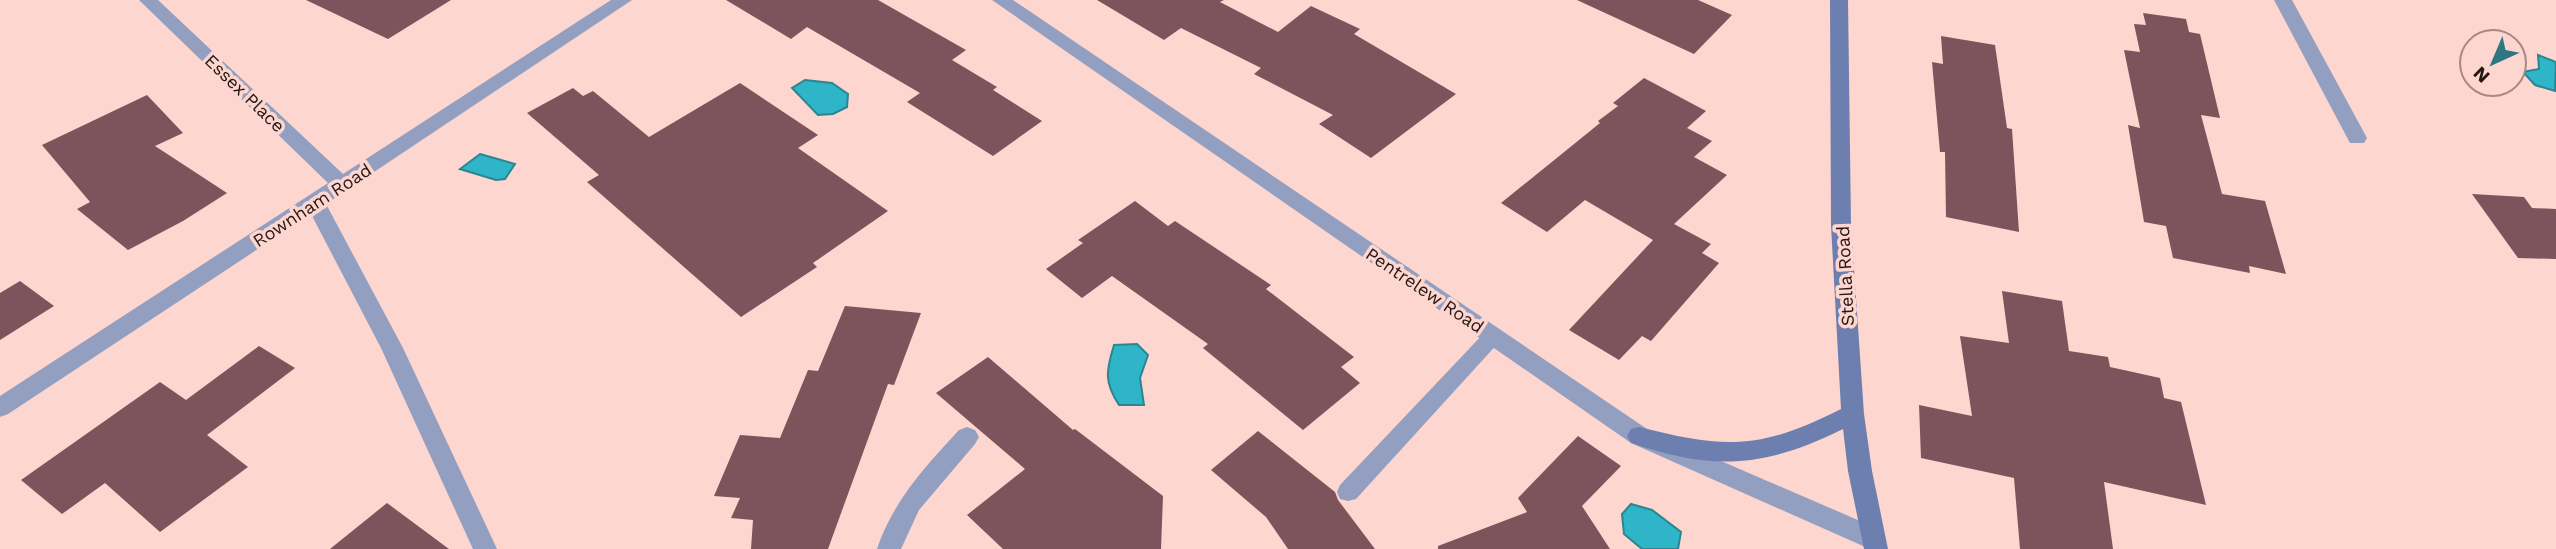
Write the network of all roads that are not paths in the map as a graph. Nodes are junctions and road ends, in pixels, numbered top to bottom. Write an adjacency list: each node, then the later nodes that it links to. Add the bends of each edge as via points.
1 (148, 0): 7 (street, Essex Place)
2 (623, 0): 7 (street, Rownham Road)
3 (1001, 0): 9 (street, Pentrelew Road)
4 (1839, 0): 11 (main road, Stella Road, via 1842,225)
5 (2283, 0): 6 (street)
6 (2357, 138)
7 (342, 185): 8 (street, Rownham Road)
8 (315, 203): 10 (street, Rownham Road); 16 (street, via 392,348)
9 (1493, 336): 12 (street, Pentrelew Road); 14 (lane)
10 (0, 408)
11 (1853, 414): 12 (main road, via 1781,446 1739,454); 15 (main road, Stella Road)
12 (1639, 436): 15 (street, Pentrelew Road)
13 (967, 437): 17 (street, via 898,523)
14 (1348, 492)
15 (1874, 544)
16 (485, 549)
17 (889, 549)

